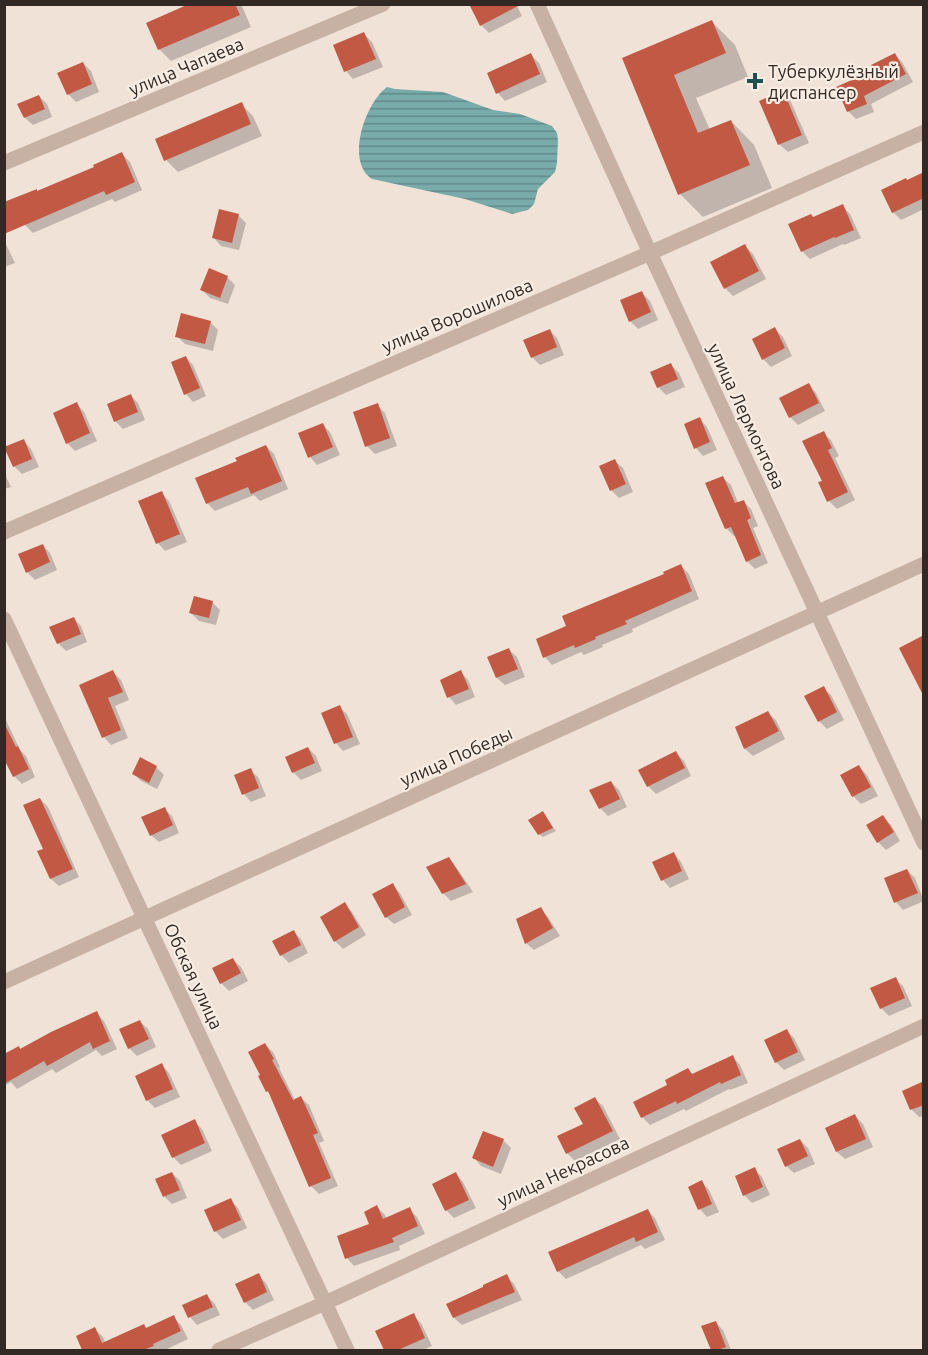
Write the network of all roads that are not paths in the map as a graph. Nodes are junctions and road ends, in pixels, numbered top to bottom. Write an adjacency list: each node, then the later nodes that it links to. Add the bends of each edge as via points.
1 (383, 4): 4 (street, улица Чапаева)
2 (537, 4): 5 (street, улица Лермонтова)
3 (924, 132): 5 (street, улица Ворошилова)
4 (4, 163)
5 (650, 253): 6 (street, улица Ворошилова); 8 (street, улица Лермонтова)
6 (4, 532)
7 (924, 564): 8 (street, улица Победы)
8 (817, 614): 10 (street, улица Лермонтова); 11 (street, улица Победы)
9 (4, 619): 11 (street, Обская улица)
10 (924, 843)
11 (145, 919): 12 (street, улица Победы); 14 (street, Обская улица)
12 (4, 982)
13 (924, 1026): 14 (street, улица Некрасова)
14 (325, 1303): 15 (street, улица Некрасова); 16 (street, Обская улица)
15 (219, 1350)
16 (347, 1350)

